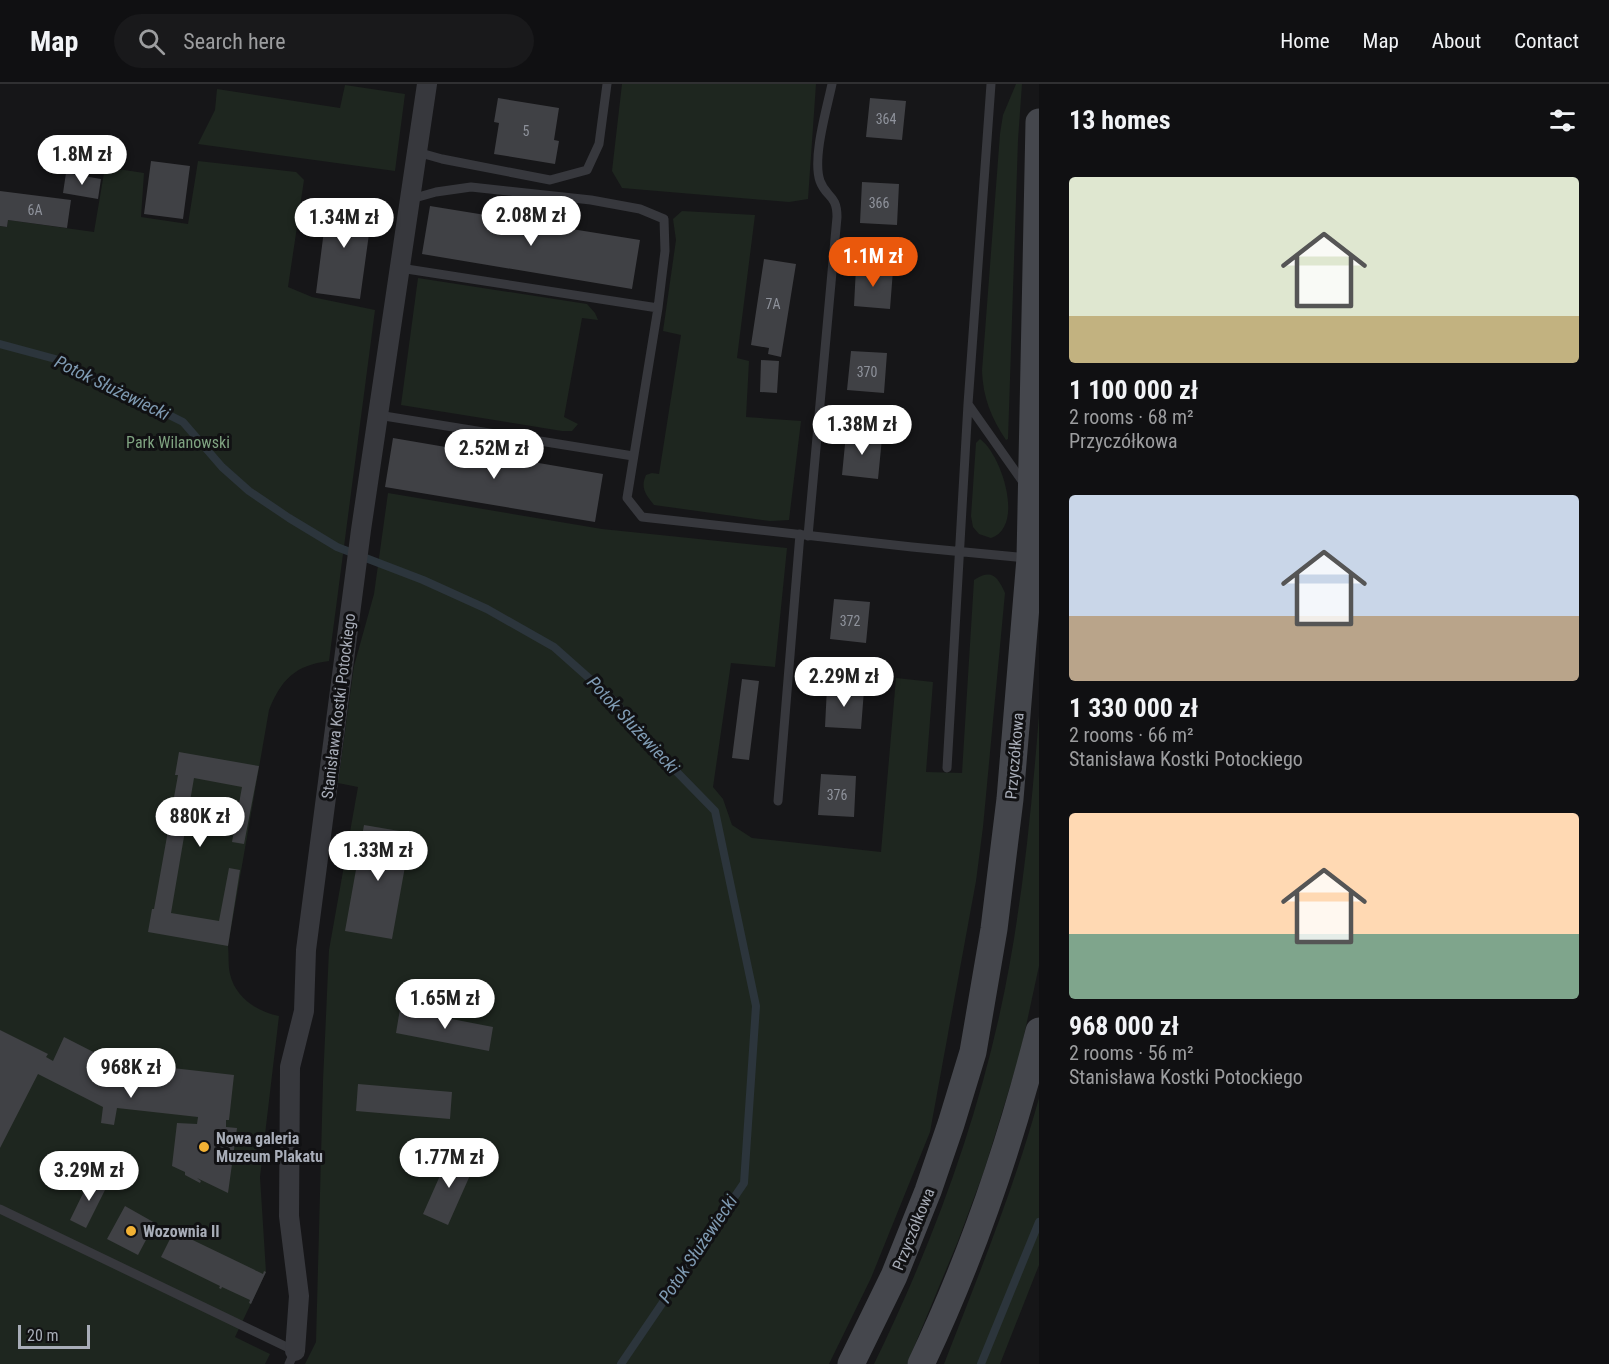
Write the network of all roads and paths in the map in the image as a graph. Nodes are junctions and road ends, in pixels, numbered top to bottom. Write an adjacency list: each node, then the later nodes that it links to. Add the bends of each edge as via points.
1 (428, 84): 6 (street, Stanisława Kostki Potockiego)
2 (607, 84): 6 (lane, via 598,144 587,170 550,180)
3 (832, 84): 14 (lane, via 818,154 820,180 834,199 837,217)
4 (991, 84): 10 (lane)
5 (1039, 122): 13 (main road, Przyczółkowa)
6 (417, 152): 7 (street, Stanisława Kostki Potockiego)
7 (411, 199): 8 (street, Stanisława Kostki Potockiego); 9 (lane, via 471,187 591,200 640,209 664,219 665,251)
8 (400, 268): 9 (lane); 11 (street, Stanisława Kostki Potockiego)
9 (658, 308): 12 (lane)
10 (968, 404): 13 (lane); 15 (lane)
11 (378, 415): 12 (lane); 21 (street, Stanisława Kostki Potockiego, via 306,950 304,1011 290,1066 290,1216 299,1296)
12 (633, 456): 14 (lane, via 627,498 642,517)
13 (1031, 495): 16 (main road, Przyczółkowa)
14 (804, 535): 15 (lane); 18 (lane)
15 (959, 551): 16 (lane); 17 (lane)
16 (1030, 558): 22 (main road, Przyczółkowa, via 1004,854 973,1052 928,1191 894,1276)
17 (947, 768)
18 (778, 801)
19 (1039, 1030): 23 (main road, via 997,1176)
20 (0, 1209): 21 (lane)
21 (292, 1358)
22 (851, 1364)
23 (921, 1364)

